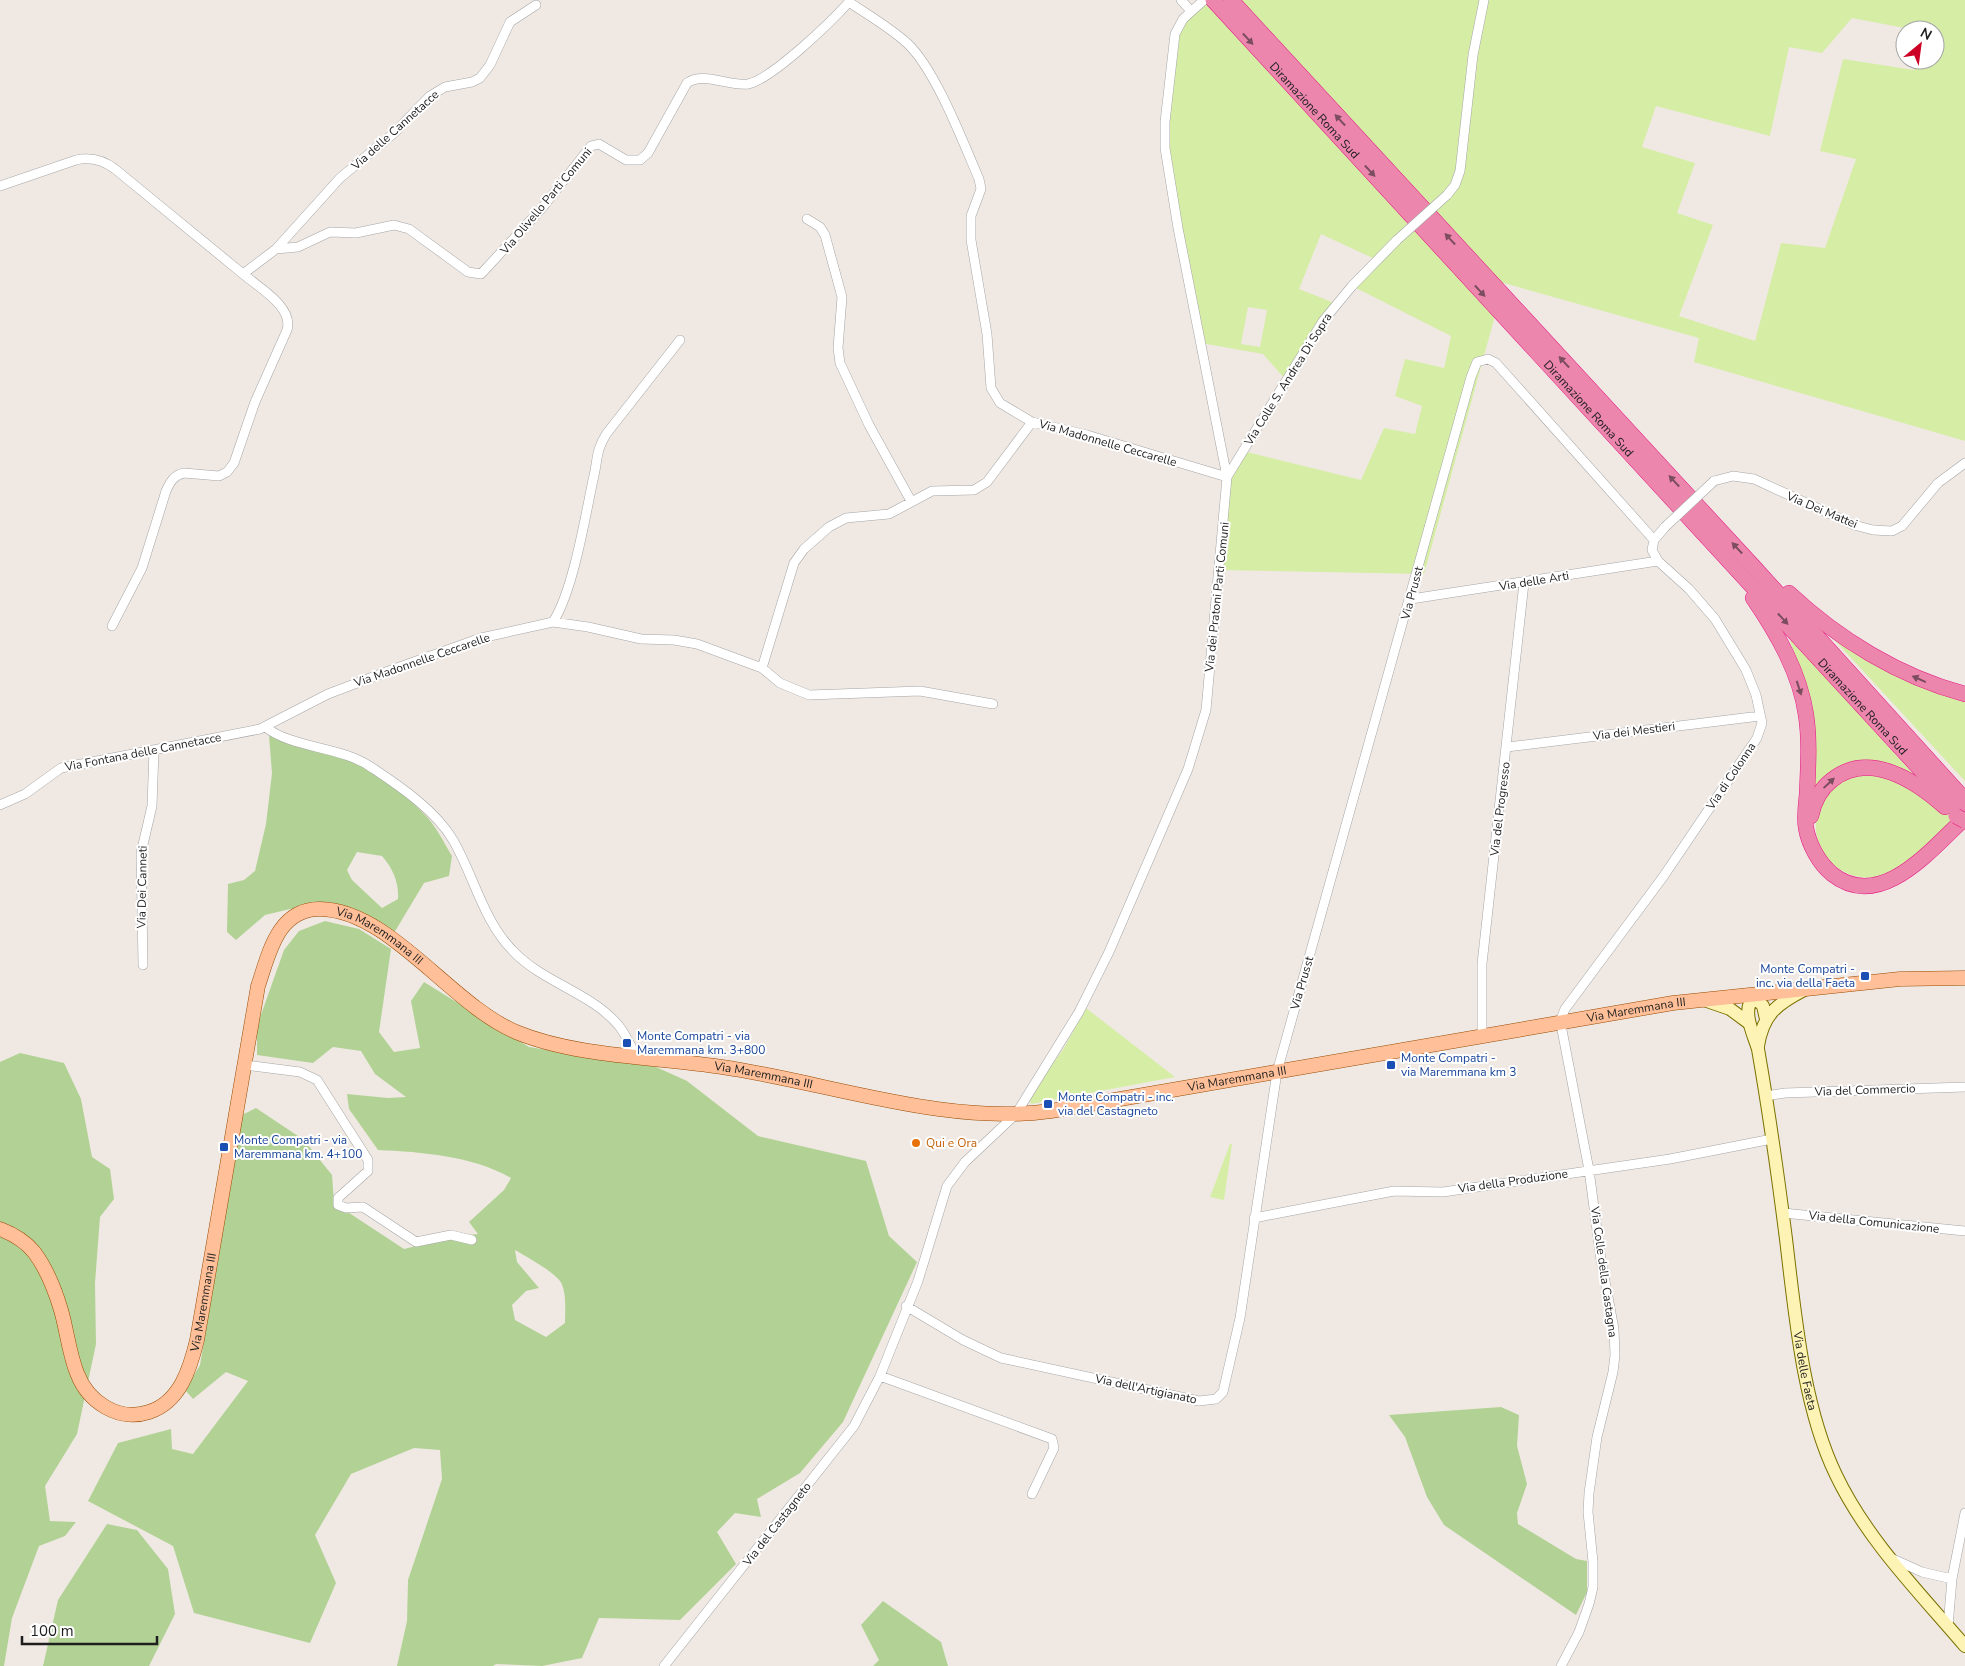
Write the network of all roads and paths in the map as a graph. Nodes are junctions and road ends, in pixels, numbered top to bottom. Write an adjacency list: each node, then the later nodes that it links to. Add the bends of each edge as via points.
1 (1181, 0): 7 (street)
2 (1231, 0): 19 (highway, Diramazione Roma Sud, one-way to 2)
3 (1484, 0): 15 (street, Via Colle S. Andrea Di Sopra, bridge, via 1460,172 1455,185 1352,286 1323,321)
4 (850, 1): 10 (street, Via Olivello Parti Comuni, via 813,39 753,83 690,81 682,89 648,153 640,160 626,160 598,144 591,146 542,208 480,274 468,272 409,229 396,225 356,233 330,232 298,247); 13 (street, Via Olivello Parti Comuni, via 915,52 944,102 979,179 982,189 972,216 971,240 987,334 991,388 1000,403)
5 (1211, 1): 7 (street, Via dei Pratoni Parti Comuni); 20 (highway, Diramazione Roma Sud, one-way to 20)
6 (536, 5): 10 (street, Via delle Cannetacce, via 510,22 490,65 480,78 467,84 445,87 430,96 394,133 340,178)
7 (1191, 11): 15 (street, Via dei Pratoni Parti Comuni, via 1181,22 1173,42 1164,127 1166,154)
8 (0, 186): 11 (street, via 76,160 104,162)
9 (806, 219): 16 (street, via 825,234 840,286 840,363 869,425)
10 (276, 249): 11 (street, Via Olivello Parti Comuni)
11 (243, 274): 24 (street, via 283,309 288,317 287,330 255,402 233,466 219,476 178,474 172,480 142,568)
12 (680, 340): 23 (street, via 598,447 595,475 576,554 561,605)
13 (1032, 422): 15 (street, Via Madonnelle Ceccarelle); 16 (street, Via Madonnelle Ceccarelle, via 982,488 932,491)
14 (1965, 463): 17 (street, Via Dei Mattei, bridge, via 1938,482 1902,526 1892,531 1854,525 1754,479 1733,476 1714,482)
15 (1227, 477): 50 (street, Via dei Pratoni Parti Comuni, via 1206,710 1198,743 1102,967 1060,1045)
16 (911, 501): 25 (street, Via Madonnelle Ceccarelle, via 889,514 839,520 801,552 791,571)
17 (1654, 540): 18 (street, via 1652,550); 22 (street, Via Prusst, via 1496,363 1482,360 1475,365 1471,377)
18 (1658, 561): 21 (street, Via delle Arti); 28 (street, Via di Colonna, via 1715,619 1746,670)
19 (1754, 567): 26 (highway, one-way to 19, via 1917,678 1872,654 1818,618); 33 (highway, Diramazione Roma Sud)
20 (1738, 571): 33 (highway, Diramazione Roma Sud, one-way to 33); 34 (highway, one-way to 34, via 1777,636 1801,693 1807,725 1806,820)
21 (1524, 583): 22 (street, Via delle Arti); 30 (street, Via del Progresso)
22 (1411, 600): 47 (street, Via Prusst)
23 (552, 622): 25 (street, Via Madonnelle Ceccarelle, via 641,639 691,642); 29 (street, Via Madonnelle Ceccarelle, via 482,638 394,669 323,697)
24 (112, 626)
25 (762, 668): 27 (street, Via Madonnelle Ceccarelle, via 776,680 809,695 920,691)
26 (1965, 694)
27 (993, 704)
28 (1760, 716): 30 (street, Via dei Mestieri); 41 (street, Via di Colonna, via 1762,722 1757,738 1663,877 1565,1009)
29 (265, 728): 31 (street, Via Fontana delle Cannetacce); 45 (street, via 282,737 359,759 423,807 452,839 481,902 506,944 533,968 609,1016)
30 (1507, 747): 43 (street, Via del Progresso, via 1482,964)
31 (154, 750): 32 (street, Via Fontana delle Cannetacce, via 61,768 25,794); 35 (street, Via Dei Canneti, via 152,806 142,844 140,869)
32 (0, 805)
33 (1963, 814): 34 (highway, via 1909,869 1879,884 1861,885 1839,878 1822,864); 34 (highway, one-way to 33, via 1813,808 1820,792 1840,774 1860,768 1884,770 1908,780)
34 (1809, 837)
35 (143, 965)
36 (1965, 978): 37 (main road, Via Maremmana III, via 1900,979)
37 (1806, 989): 38 (main road, Via Maremmana III); 40 (street, via 1783,1001)
38 (1754, 996): 39 (main road, Via Maremmana III); 40 (street, via 1763,1006); 42 (street, via 1748,1007)
39 (1704, 1000): 41 (main road, Via Maremmana III); 42 (street, via 1730,1009)
40 (1766, 1019): 44 (street)
41 (1561, 1021): 43 (main road, Via Maremmana III); 52 (street, Via Colle della Castagna)
42 (1749, 1023): 44 (street, Via delle Faeta)
43 (1482, 1035): 47 (main road, Via Maremmana III)
44 (1758, 1049): 49 (street, Via delle Faeta)
45 (636, 1056): 46 (main road, Via Maremmana III, via 552,1043 515,1032 470,1005 378,929 347,914 320,909 288,922 273,942 258,986); 50 (main road, Via Maremmana III, via 722,1067 952,1111)
46 (245, 1065): 55 (main road, Via Maremmana III, via 193,1356 180,1387 164,1405 145,1414 127,1414 107,1409 92,1397 77,1373 57,1297 42,1264 26,1244); 57 (street, via 300,1072 317,1080 368,1160 368,1171 338,1198 338,1205 364,1207 416,1242 451,1235)
47 (1277, 1072): 50 (main road, Via Maremmana III, via 1051,1111); 54 (street, Via dell'Artigianato)
48 (1965, 1087): 49 (street, Via del Commercio)
49 (1766, 1096): 51 (street, Via delle Faeta)
50 (1016, 1114): 58 (street, Via del Castagneto, via 965,1162 947,1186 918,1281)
51 (1772, 1139): 52 (street, Via della Produzione, via 1670,1159); 53 (street, Via delle Faeta)
52 (1589, 1170): 54 (street, Via della Produzione, via 1443,1192 1394,1191); 67 (street, Via Colle della Castagna, via 1614,1329 1615,1355 1597,1437 1589,1493 1593,1587 1579,1632)
53 (1783, 1213): 56 (street, Via della Comunicazione); 62 (street, Via delle Faeta, via 1796,1321 1820,1435 1836,1475 1863,1523)
54 (1254, 1218): 58 (street, Via dell'Artigianato, via 1240,1318 1223,1392 1216,1399 1198,1401 1001,1358)
55 (0, 1229)
56 (1965, 1231)
57 (472, 1240)
58 (906, 1306): 59 (street, Via del Castagneto)
59 (880, 1376): 60 (street, via 1052,1439 1054,1448); 66 (street, Via del Castagneto, via 854,1426)
60 (1032, 1494)
61 (1965, 1513): 63 (street)
62 (1888, 1556): 63 (street, via 1922,1572); 64 (street, Via delle Faeta)
63 (1952, 1579): 64 (street)
64 (1948, 1626): 65 (street, Via delle Faeta)
65 (1965, 1646)
66 (664, 1666)
67 (1562, 1666)

